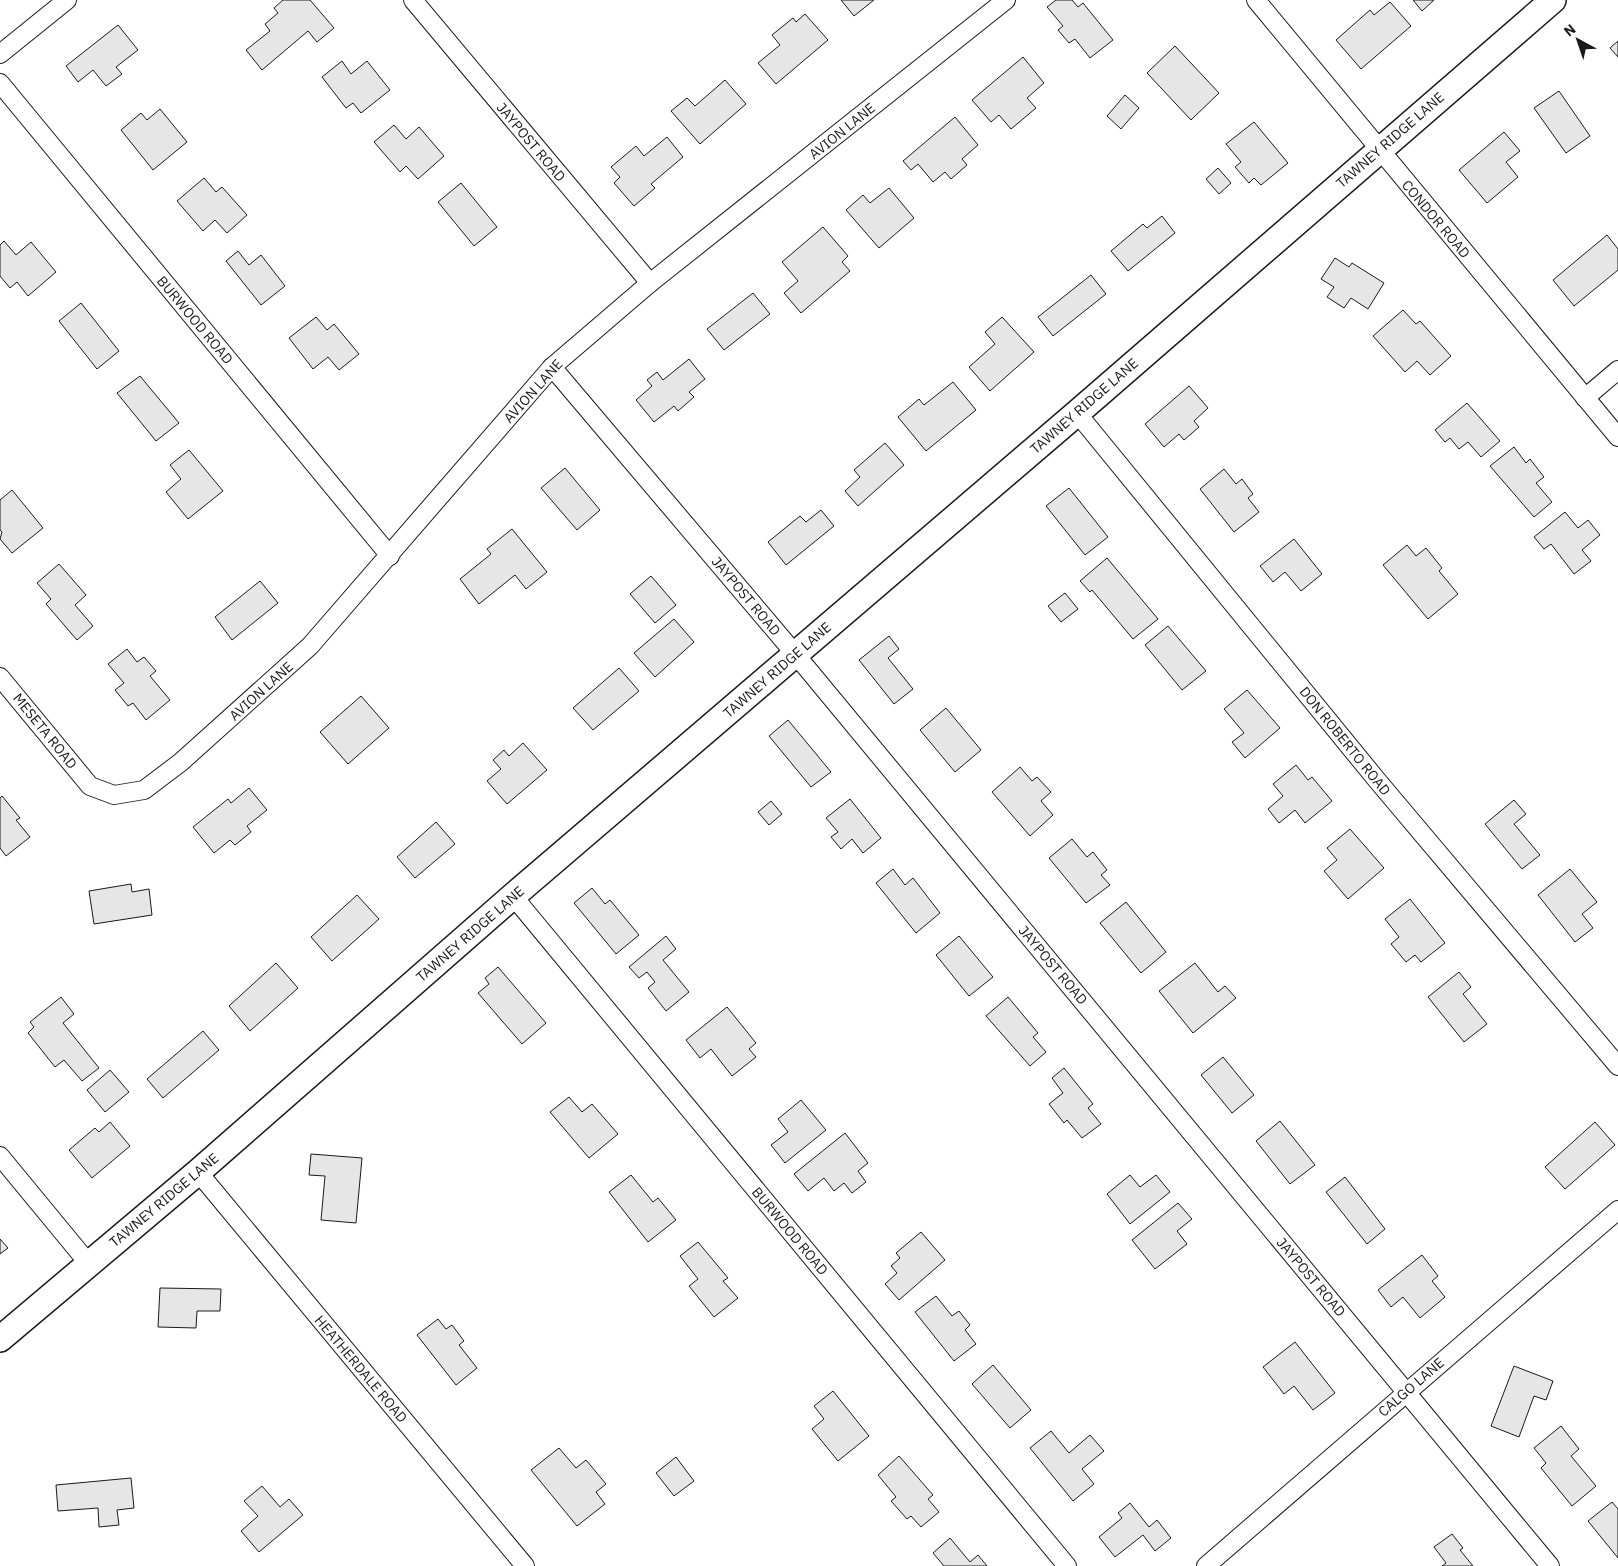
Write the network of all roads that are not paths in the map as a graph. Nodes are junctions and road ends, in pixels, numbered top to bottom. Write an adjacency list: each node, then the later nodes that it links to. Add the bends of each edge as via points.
1 (67, 0): 6 (street)
2 (413, 0): 9 (street, JAYPOST ROAD)
3 (1006, 0): 9 (street, AVION LANE)
4 (1256, 0): 8 (street, CONDOR ROAD)
5 (1554, 0): 8 (street, TAWNEY RIDGE LANE)
6 (0, 54)
7 (0, 83): 15 (street, BURWOOD ROAD)
8 (1378, 150): 12 (street, CONDOR ROAD); 13 (street, TAWNEY RIDGE LANE)
9 (650, 283): 10 (street, AVION LANE)
10 (552, 367): 15 (street, AVION LANE); 16 (street, JAYPOST ROAD)
11 (1618, 370): 12 (street)
12 (1585, 398): 14 (street, CONDOR ROAD)
13 (1077, 413): 16 (street, TAWNEY RIDGE LANE); 20 (street, DON ROBERTO ROAD, via 1376,779)
14 (1618, 438)
15 (390, 556): 18 (street, AVION LANE, via 310,646 181,762 144,790 114,795)
16 (796, 655): 19 (street, TAWNEY RIDGE LANE); 26 (street, JAYPOST ROAD)
17 (0, 677): 18 (street, MESETA ROAD)
18 (90, 786)
19 (513, 896): 22 (street, TAWNEY RIDGE LANE); 28 (street, BURWOOD ROAD)
20 (1618, 1066)
21 (0, 1156): 24 (street)
22 (198, 1172): 24 (street, TAWNEY RIDGE LANE); 27 (street, HEATHERDALE ROAD)
23 (1618, 1210): 26 (street, CALGO LANE)
24 (88, 1264): 25 (street, TAWNEY RIDGE LANE)
25 (0, 1339)
26 (1406, 1391): 29 (street, CALGO LANE); 30 (street, JAYPOST ROAD)
27 (524, 1566)
28 (1068, 1566)
29 (1206, 1566)
30 (1550, 1566)

